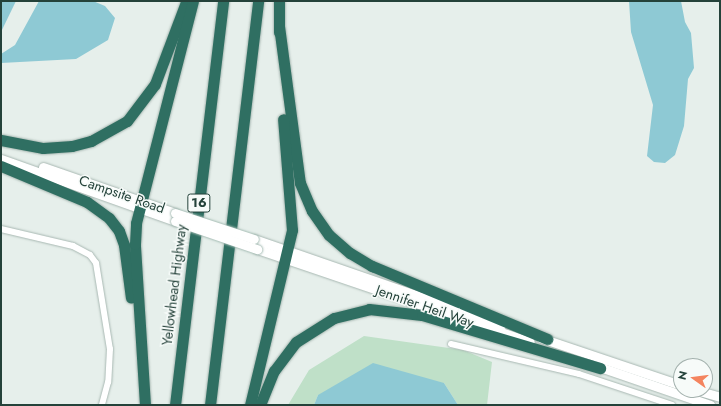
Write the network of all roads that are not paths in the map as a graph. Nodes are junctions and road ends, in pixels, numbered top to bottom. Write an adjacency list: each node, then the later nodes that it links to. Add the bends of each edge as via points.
1 (186, 1): 7 (highway, via 155,84 127,121 91,141 72,146 44,148)
2 (193, 1): 11 (highway)
3 (223, 1): 22 (highway, Yellowhead Highway / 16)
4 (258, 1): 23 (highway)
5 (279, 1): 6 (highway)
6 (279, 26): 14 (highway, via 281,97 292,230); 15 (highway, via 299,177 306,199 329,235 350,253 372,266)
7 (1, 140)
8 (1, 154): 11 (main road, Campsite Road)
9 (1, 159): 11 (main road, Campsite Road)
10 (1, 166): 18 (highway, via 87,202 101,210 119,231 124,245)
11 (140, 204): 12 (main road, Campsite Road); 18 (highway, via 134,244)
12 (175, 217): 14 (main road, Campsite Road, bridge, via 254,239); 14 (main road, Jennifer Heil Way, bridge, via 257,250)
13 (1, 229): 20 (street, via 73,246 90,255 99,273 110,349 108,382)
14 (287, 255): 15 (main road, Jennifer Heil Way); 17 (main road, Jennifer Heil Way); 24 (highway)
15 (547, 339): 19 (main road, Jennifer Heil Way)
16 (451, 344): 26 (street, Jennifer Heil Way, via 579,374)
17 (600, 368): 25 (highway, via 422,315 392,309 369,309 334,318 296,342 274,371); 27 (main road, Jennifer Heil Way)
18 (144, 382): 21 (highway)
19 (673, 382)
20 (102, 405)
21 (145, 405)
22 (174, 405)
23 (210, 405)
24 (250, 405)
25 (260, 405)
26 (672, 405)
27 (710, 405)

